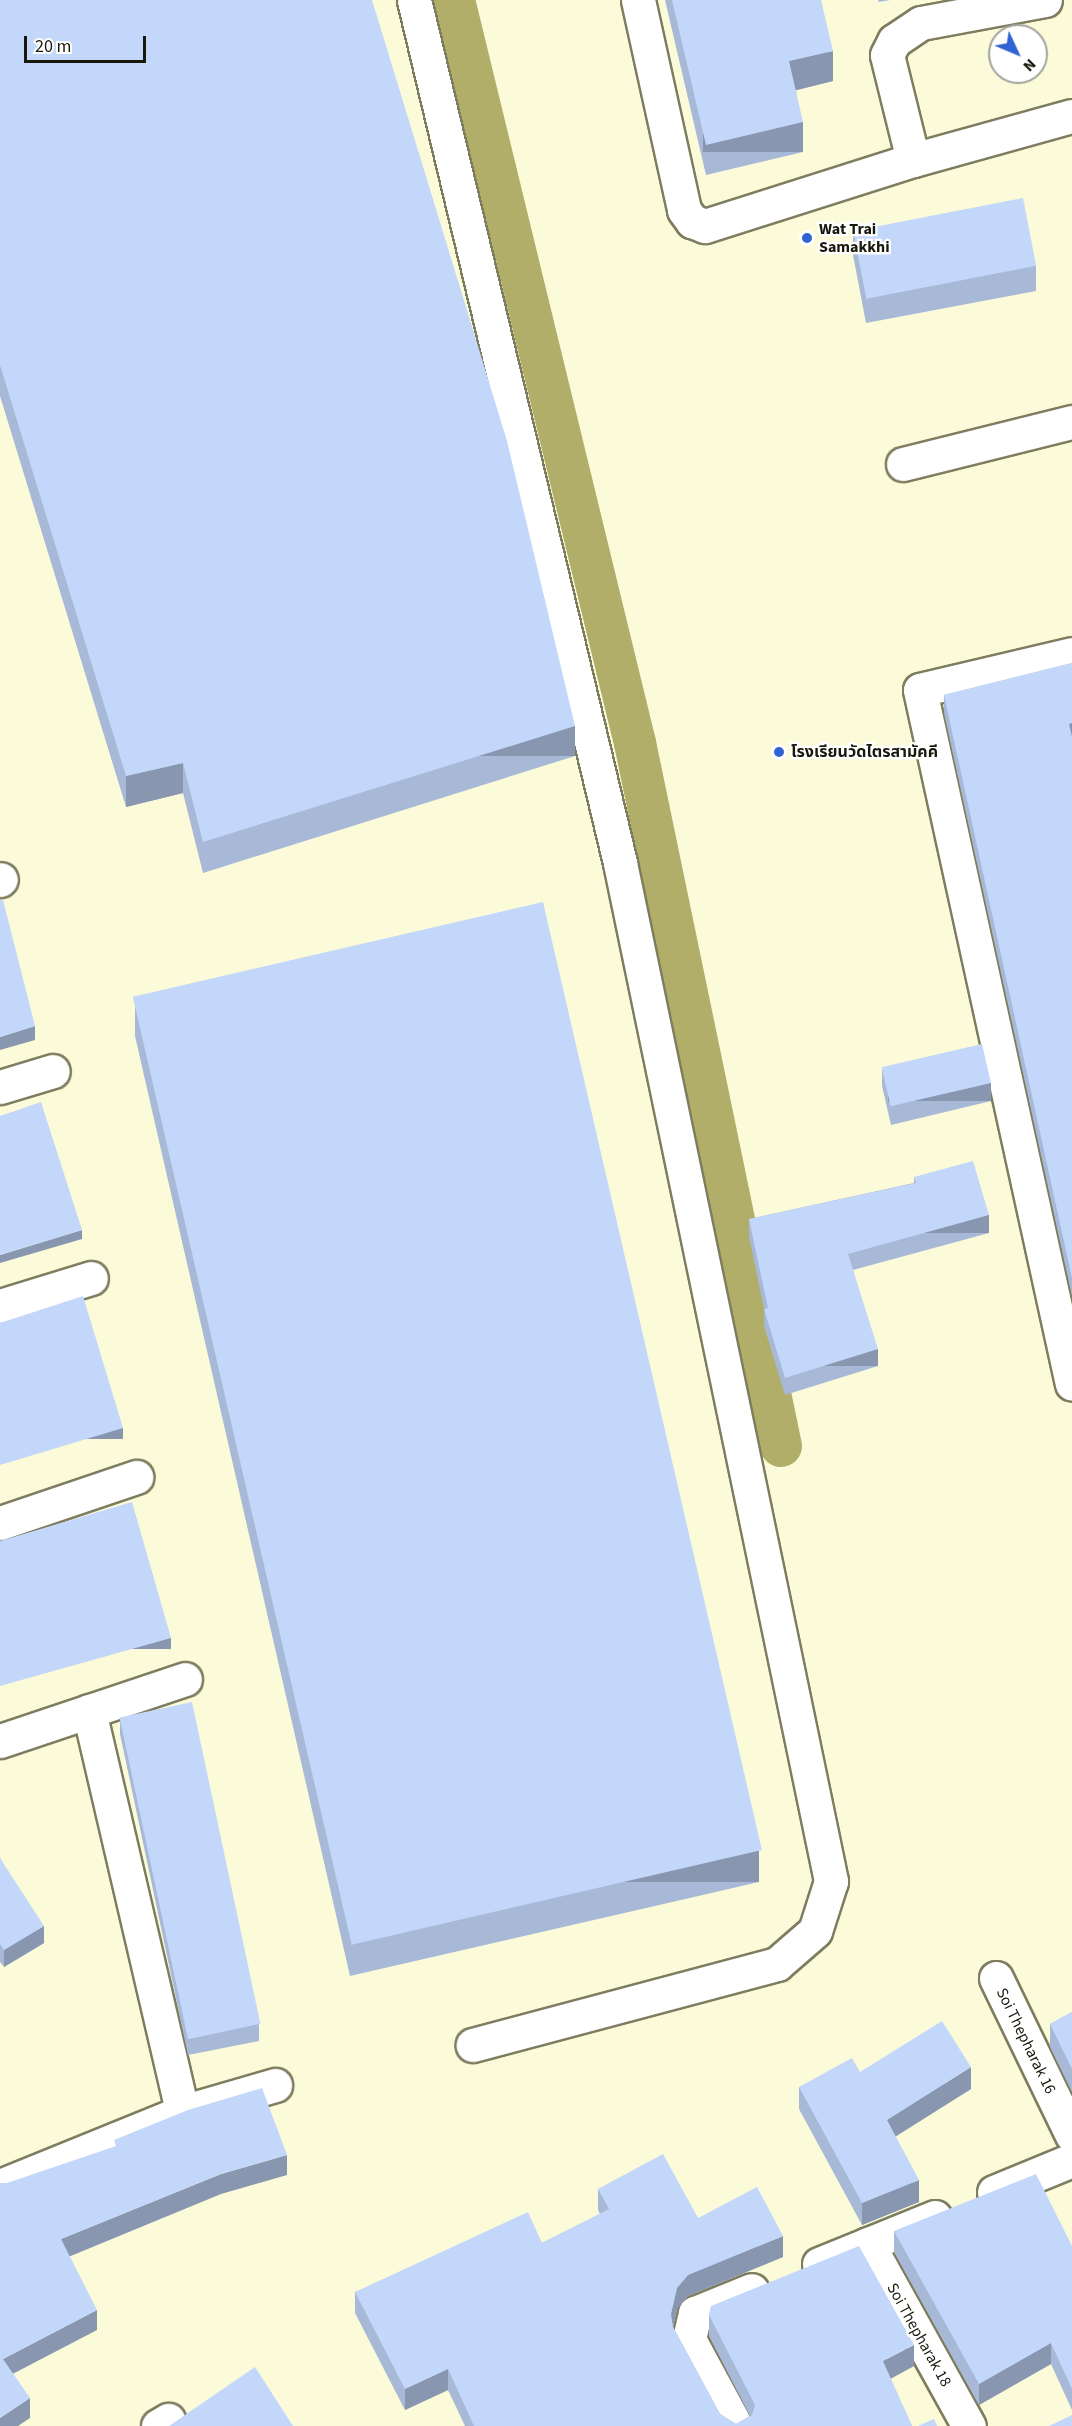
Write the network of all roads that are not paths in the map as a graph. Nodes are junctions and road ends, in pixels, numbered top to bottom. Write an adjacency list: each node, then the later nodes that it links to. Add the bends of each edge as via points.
1 (414, 0): 20 (street, via 620,863 831,1881 815,1931 777,1964)
2 (638, 0): 5 (street, via 684,210 693,221 705,226 717,224)
3 (1045, 0): 5 (street, via 921,23 894,41 887,55)
4 (1072, 116): 5 (street)
5 (913, 160)
6 (1072, 422): 7 (street)
7 (903, 464)
8 (1072, 654): 13 (street, via 920,690)
9 (53, 1071): 10 (street)
10 (0, 1087)
11 (91, 1278): 12 (street)
12 (0, 1306)
13 (1072, 1384)
14 (136, 1477): 15 (street)
15 (0, 1523)
16 (185, 1679): 17 (street)
17 (89, 1711): 18 (street); 22 (street)
18 (0, 1741)
19 (996, 1978): 23 (street, Soi Thepharak 16)
20 (473, 2044)
21 (275, 2085): 22 (street)
22 (182, 2112): 25 (street)
23 (1072, 2135)
24 (1072, 2160): 26 (street)
25 (0, 2186)
26 (868, 2244): 27 (street, via 695,2313 689,2339); 28 (street, Soi Thepharak 18)
27 (736, 2426)
28 (969, 2426)

